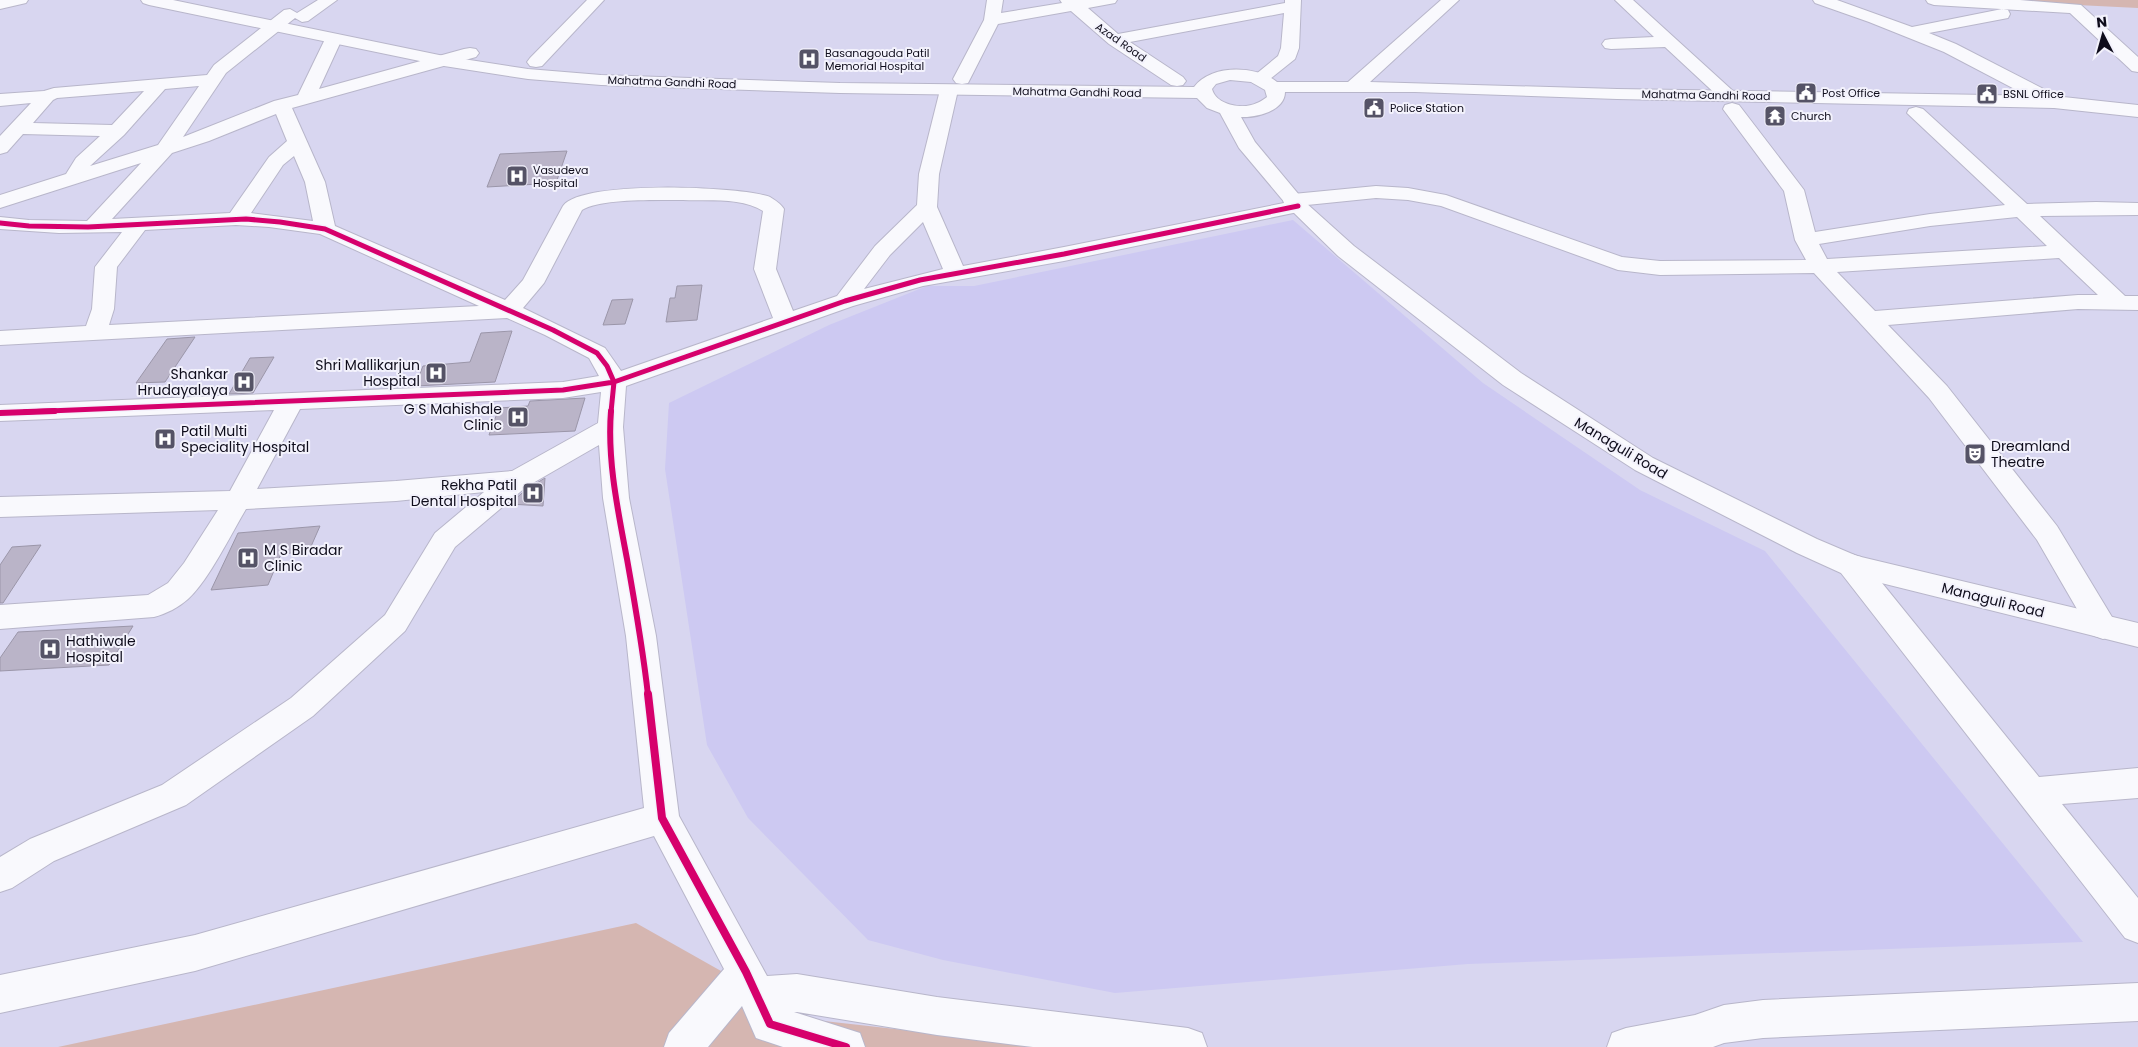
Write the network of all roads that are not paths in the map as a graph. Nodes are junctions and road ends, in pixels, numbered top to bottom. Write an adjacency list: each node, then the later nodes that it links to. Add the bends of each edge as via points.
1 (20, 0): 13 (street)
2 (149, 0): 20 (street, Mahatma Gandhi Road)
3 (216, 0): 17 (street, Mahatma Gandhi Road)
4 (329, 0): 17 (street)
5 (596, 0): 30 (street)
6 (994, 0): 19 (street)
7 (1109, 0): 12 (street)
8 (1451, 0): 36 (street)
9 (1623, 0): 26 (street)
10 (1821, 0): 18 (street)
11 (1934, 0): 16 (street)
12 (1071, 3): 19 (street); 24 (street, Azad Road)
13 (0, 4)
14 (1292, 4): 24 (street); 38 (street, via 1290,48)
15 (1893, 5): 18 (street, via 1890,11)
16 (2042, 6): 21 (street); 23 (street, via 2075,8)
17 (296, 16): 20 (street); 28 (street, Mahatma Gandhi Road)
18 (1875, 18): 21 (street)
19 (992, 20): 35 (street)
20 (274, 27): 22 (street, Mahatma Gandhi Road); 32 (street, via 230,60)
21 (1910, 32): 43 (street, via 1950,48)
22 (332, 39): 29 (street, Mahatma Gandhi Road); 40 (street)
23 (2108, 39): 25 (street); 31 (street)
24 (1115, 40): 33 (street, Azad Road)
25 (2138, 41)
26 (1669, 42): 27 (street); 42 (street)
27 (1611, 44)
28 (470, 53): 29 (street); 30 (street, Mahatma Gandhi Road)
29 (444, 61): 35 (street, Mahatma Gandhi Road, via 528,74 601,80); 40 (street)
30 (536, 62): 35 (street, Mahatma Gandhi Road)
31 (2138, 67)
32 (212, 80): 34 (street); 53 (street)
33 (1177, 81): 35 (street, Mahatma Gandhi Road); 37 (street, Mahatma Gandhi Road)
34 (160, 84): 39 (street); 50 (street)
35 (955, 84): 37 (street, Mahatma Gandhi Road); 57 (street, via 929,174)
36 (1354, 86): 38 (street, Mahatma Gandhi Road); 42 (street, Mahatma Gandhi Road, via 1617,94)
37 (1204, 88): 38 (street, via 1212,80 1229,75); 45 (street, via 1210,103)
38 (1269, 88): 42 (street, Mahatma Gandhi Road); 45 (street, via 1270,105 1258,110)
39 (47, 96): 41 (street); 49 (street)
40 (306, 98): 44 (street)
41 (0, 100)
42 (1729, 102): 43 (street, Mahatma Gandhi Road); 47 (street, Mahatma Gandhi Road); 65 (street, via 1794,190)
43 (2054, 102): 46 (street, Mahatma Gandhi Road)
44 (281, 105): 51 (street); 53 (street)
45 (1228, 110): 56 (street, Managuli Road, via 1246,144)
46 (2138, 111)
47 (1916, 113): 48 (street, Mahatma Gandhi Road, via 2070,116); 59 (street)
48 (2138, 121)
49 (18, 128): 50 (street); 52 (street)
50 (117, 131): 54 (street, via 83,162)
51 (297, 143): 60 (street, via 276,162); 64 (street, via 315,182)
52 (0, 148)
53 (166, 148): 54 (street); 63 (street)
54 (74, 178): 55 (street)
55 (0, 202)
56 (1296, 203): 67 (street, via 1376,192 1446,201 1618,263 1638,267); 68 (street, via 1201,228); 83 (street, Managuli Road, via 1346,251 1512,379 1644,464)
57 (927, 207): 68 (street); 69 (street, via 864,270)
58 (2138, 209): 59 (street)
59 (2022, 210): 65 (street, via 1882,226); 66 (street)
60 (236, 219): 62 (street); 64 (street)
61 (0, 223): 63 (street)
62 (138, 225): 63 (street); 74 (street, via 106,267 103,309)
63 (94, 226)
64 (325, 229): 71 (street)
65 (1806, 240): 67 (street)
66 (2064, 251): 67 (street); 70 (street)
67 (1820, 266): 72 (street)
68 (956, 274): 69 (street, via 920,280)
69 (845, 301): 73 (street)
70 (2127, 302): 72 (street, via 2078,302)
71 (508, 311): 73 (street, via 533,283 573,206 582,201 669,194 726,194 758,199 771,204 774,209 765,269); 74 (street); 76 (street, via 597,353 608,366)
72 (1869, 319): 85 (street, via 1938,392 2047,533)
73 (786, 322): 76 (street)
74 (95, 333): 75 (street)
75 (0, 338)
76 (614, 382): 77 (street, via 563,390); 79 (street)
77 (292, 400): 78 (street); 81 (street)
78 (0, 413)
79 (610, 427): 80 (street); 89 (street, via 616,498 641,636)
80 (517, 480): 81 (street); 90 (street, via 445,540 395,623 302,707 174,795 42,850)
81 (238, 500): 82 (street); 84 (street, via 194,571 178,591 154,606)
82 (0, 507)
83 (1851, 565): 85 (street, Managuli Road); 88 (street)
84 (0, 617)
85 (2103, 627): 86 (street, Managuli Road)
86 (2138, 635)
87 (2138, 783): 88 (street)
88 (2031, 792): 91 (street)
89 (662, 818): 92 (street); 93 (street, via 195,953)
90 (0, 876)
91 (2138, 926)
92 (751, 984): 95 (street); 96 (street, via 770,1024); 97 (street, via 937,1016)
93 (0, 994)
94 (2138, 1002): 98 (street, via 1763,1019 1724,1024 1696,1034)
95 (683, 1047)
96 (846, 1047)
97 (1188, 1047)
98 (1626, 1047)

